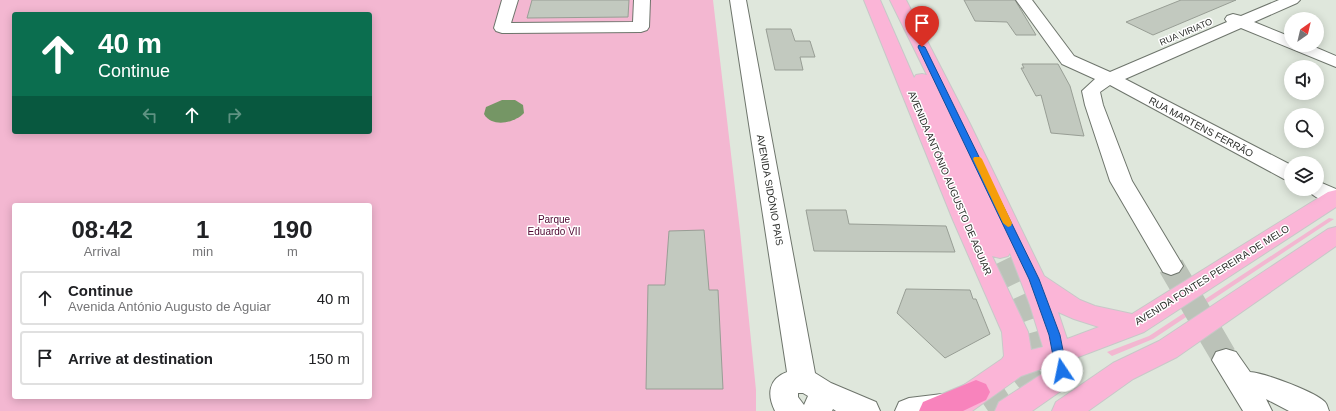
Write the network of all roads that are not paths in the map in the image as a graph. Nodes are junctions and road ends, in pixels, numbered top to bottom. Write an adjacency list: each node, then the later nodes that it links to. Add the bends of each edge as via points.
1 (510, 0): 2 (street, via 502,28 641,27)
2 (642, 0)
3 (738, 0): 27 (street, AVENIDA SIDÓNIO PAIS)
4 (872, 0): 25 (main road, AVENIDA ANTÓNIO AUGUSTO DE AGUIAR, via 964,220 1015,332 1018,357)
5 (1024, 0): 15 (street, RUA MARTENS FERRÃO, via 1068,60)
6 (1262, 0): 9 (street, RUA VIRIATO)
7 (1292, 0): 10 (street, RUA VIRIATO)
8 (900, 3): 19 (main road, AVENIDA ANTÓNIO AUGUSTO DE AGUIAR, via 902,28 912,56); 21 (main road, AVENIDA ANTÓNIO AUGUSTO DE AGUIAR)
9 (1225, 16): 10 (street); 14 (street, RUA VIRIATO, via 1130,55 1131,62)
10 (1241, 22): 11 (street); 14 (street, RUA VIRIATO)
11 (1284, 40)
12 (1312, 52): 13 (street)
13 (1336, 62)
14 (1146, 64): 15 (street, RUA VIRIATO)
15 (1111, 79): 16 (street, RUA MARTENS FERRÃO); 20 (street, RUA VIRIATO, via 1091,91 1094,105 1121,181)
16 (1284, 170)
17 (1329, 194): 22 (main road, AVENIDA FONTES PEREIRA DE MELO)
18 (1336, 235): 33 (main road, via 1168,349 1123,371)
19 (1000, 250)
20 (1171, 266)
21 (1034, 279): 22 (main road, via 1051,296 1079,312); 23 (main road)
22 (1135, 325): 23 (main road, AVENIDA FONTES PEREIRA DE MELO)
23 (1058, 353): 25 (main road, AVENIDA FONTES PEREIRA DE MELO); 32 (main road, via 1062,371 1058,378)
24 (1226, 360): 26 (street)
25 (1012, 367): 28 (main road, AVENIDA FONTES PEREIRA DE MELO, via 976,392)
26 (1242, 383): 34 (street); 35 (street, via 1269,387)
27 (813, 394): 29 (street, via 789,383 783,392 785,403); 30 (street)
28 (942, 409): 31 (street)
29 (793, 411)
30 (866, 411)
31 (909, 411)
32 (1009, 411)
33 (1066, 411)
34 (1258, 411)
35 (1315, 411)

